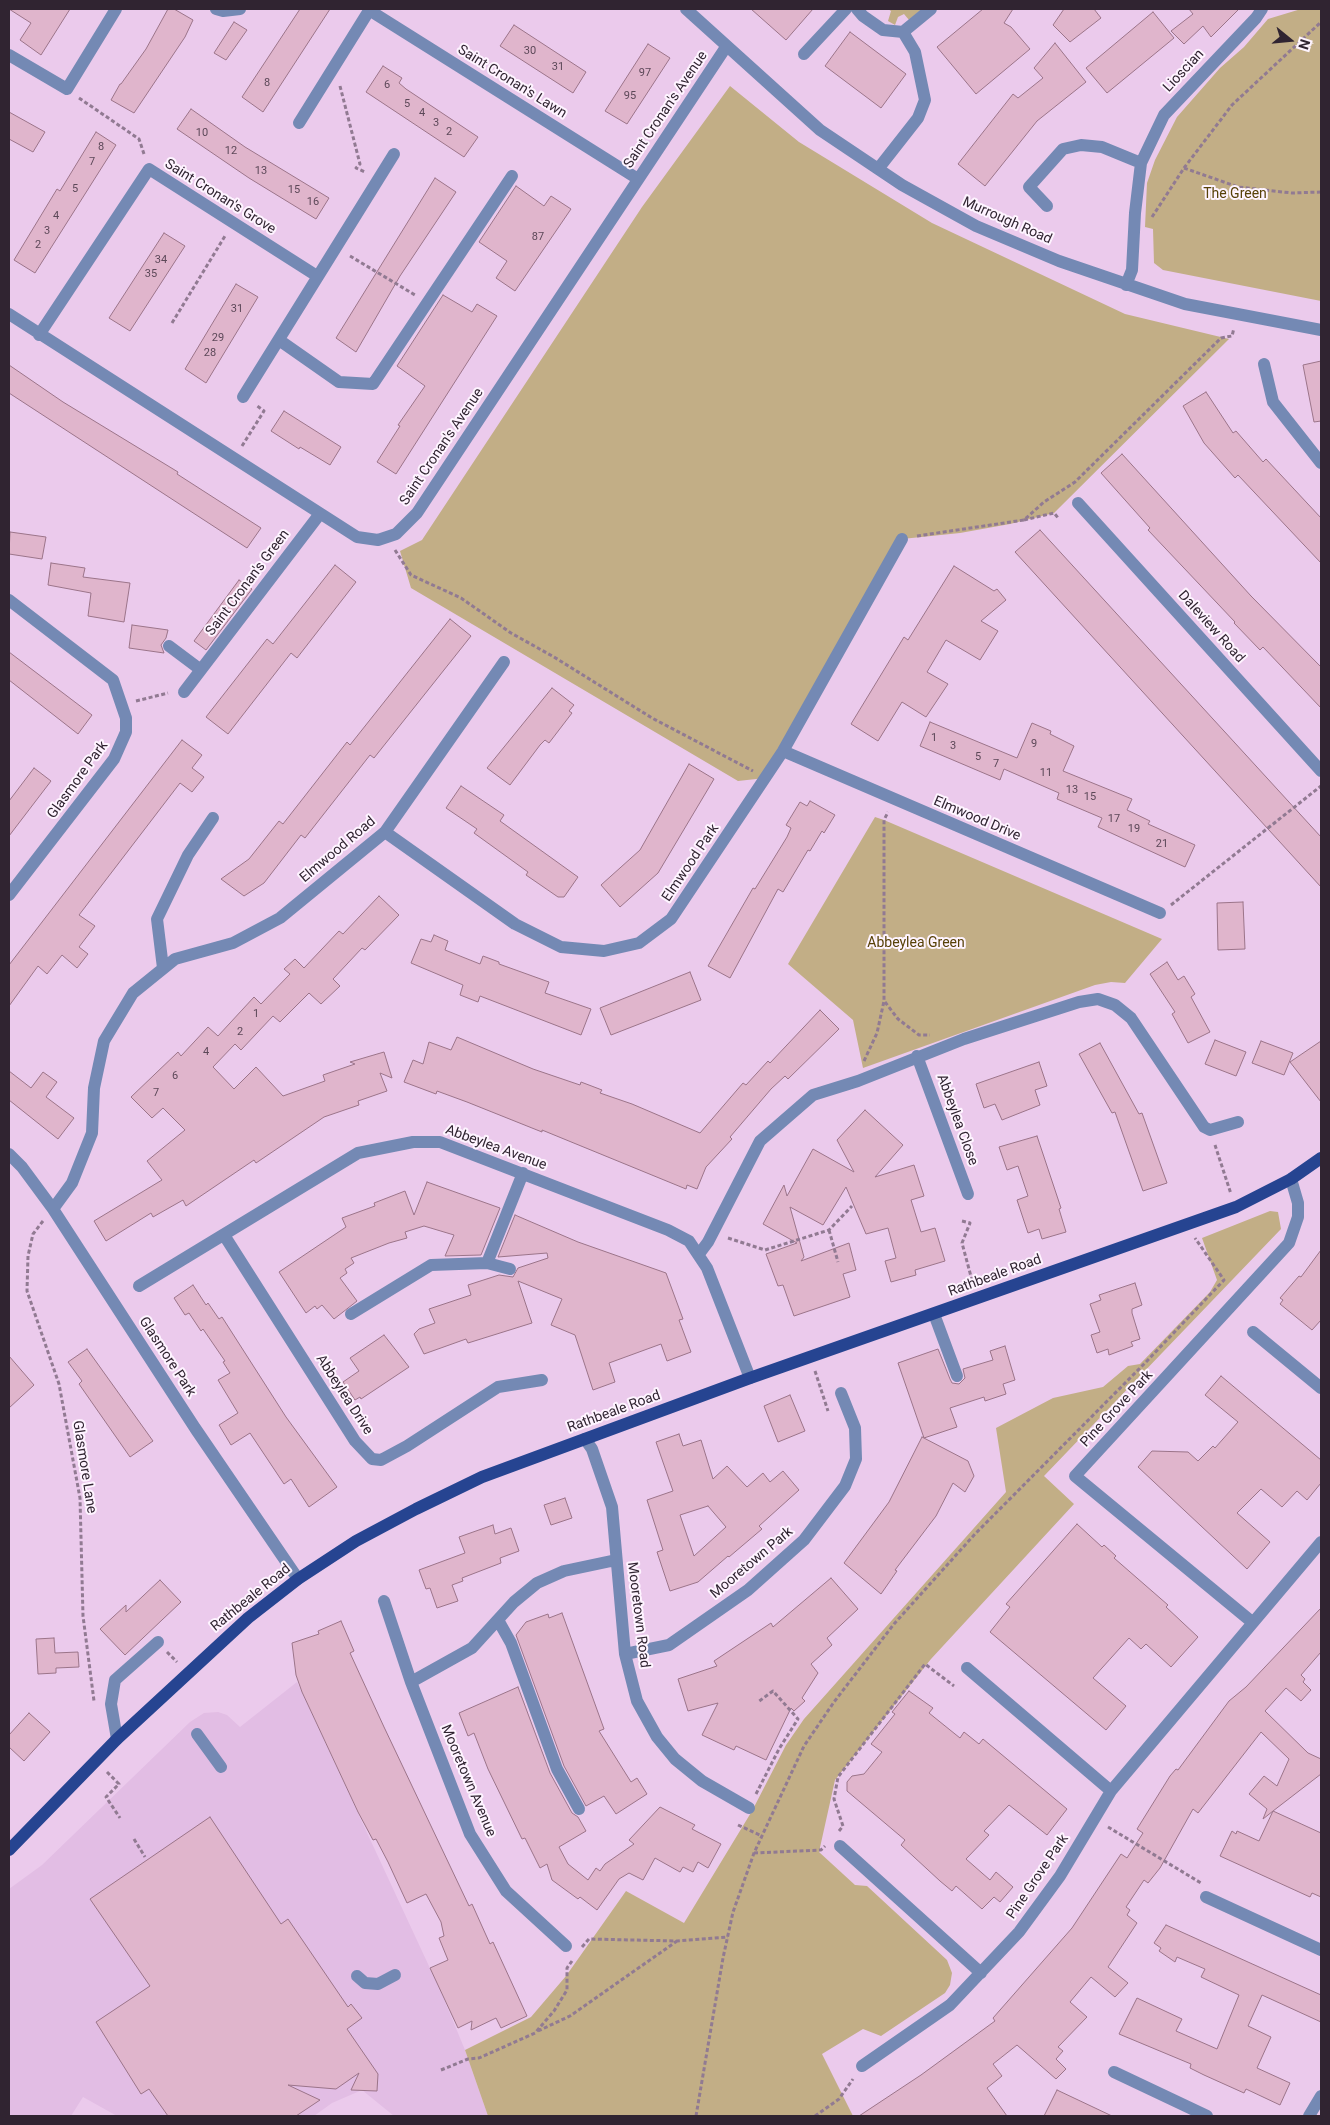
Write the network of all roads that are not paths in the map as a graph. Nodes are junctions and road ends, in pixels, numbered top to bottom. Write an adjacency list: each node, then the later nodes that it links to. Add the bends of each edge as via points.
1 (116, 9): 12 (street, via 67,89)
2 (216, 9): 3 (street)
3 (240, 9)
4 (370, 9): 14 (street, Saint Cronan's Lawn); 19 (street, Saint Cronan's Lawn)
5 (686, 9): 11 (street, Murrough Road)
6 (846, 9): 13 (street)
7 (857, 9): 10 (street, via 883,30)
8 (931, 9): 10 (street)
9 (1262, 9): 16 (street, Lioscian, via 1164,115)
10 (902, 32): 17 (street, via 915,52 925,100 918,118)
11 (726, 47): 17 (street, Murrough Road, via 820,130); 19 (street, Saint Cronan's Avenue)
12 (9, 54)
13 (804, 54)
14 (299, 123)
15 (394, 154): 21 (street)
16 (1141, 163): 20 (street, via 1102,147 1081,145 1063,149 1030,187); 22 (street, Lioscian, via 1132,270)
17 (878, 169): 22 (street, Murrough Road, via 976,226)
18 (512, 176): 26 (street, via 373,384 338,382)
19 (638, 179): 31 (street, Saint Cronan's Avenue, via 417,513 396,534 378,540 357,537)
20 (1047, 206)
21 (317, 276): 25 (street, Saint Cronan's Grove, via 149,169); 26 (street)
22 (1126, 285): 24 (street, Murrough Road, via 1184,304)
23 (9, 314): 25 (street)
24 (1321, 330)
25 (39, 334): 31 (street)
26 (279, 340): 28 (street)
27 (1264, 364): 29 (street, via 1273,402)
28 (243, 397)
29 (1321, 463)
30 (1078, 504): 39 (street, Daleview Road)
31 (319, 515): 36 (street, Saint Cronan's Green)
32 (902, 539): 38 (street, Elmwood Park)
33 (9, 600): 42 (street, Glasmore Park, via 114,680 123,704 126,732 114,759)
34 (169, 646): 36 (street)
35 (504, 662): 41 (street, Elmwood Road)
36 (201, 670): 37 (street, Saint Cronan's Green)
37 (184, 692)
38 (783, 751): 41 (street, Elmwood Park, via 671,919 639,943 604,951 561,946 516,924); 43 (street, Elmwood Drive)
39 (1321, 771)
40 (213, 818): 44 (street, via 188,855 157,919)
41 (385, 832): 44 (street, Elmwood Road, via 280,918 234,943 175,960)
42 (9, 895)
43 (1160, 913)
44 (163, 968): 52 (street, Elmwood Road, via 133,993 104,1041 94,1088 92,1133 72,1183)
45 (917, 1056): 46 (street, via 1079,1002 1098,999 1115,1005 1131,1018 1181,1090 1198,1121 1210,1130); 51 (street, Abbeylea Close); 54 (street, via 858,1081 813,1095 760,1141)
46 (1238, 1122)
47 (9, 1154): 52 (street, Glasmore Park)
48 (1321, 1158): 50 (main road, Rathbeale Road)
49 (523, 1172): 53 (street, Abbeylea Avenue, via 440,1142 389,1146 358,1153); 54 (street, Abbeylea Avenue, via 668,1230 689,1241); 55 (street)
50 (1291, 1179): 59 (main road, Rathbeale Road, via 1236,1207); 72 (street, Pine Grove Park, via 1298,1217 1289,1243 1076,1476)
51 (968, 1194)
52 (53, 1209): 69 (street, Glasmore Park, via 195,1428)
53 (224, 1235): 57 (street, Abbeylea Avenue); 63 (street, Abbeylea Drive, via 355,1441 372,1459 381,1460 407,1446 498,1387)
54 (699, 1254): 62 (street, Abbeylea Avenue)
55 (487, 1263): 56 (street); 58 (street, via 431,1265)
56 (510, 1269)
57 (139, 1286)
58 (351, 1314)
59 (934, 1314): 61 (street); 62 (main road, Rathbeale Road)
60 (1253, 1332): 64 (street)
61 (957, 1376)
62 (750, 1378): 66 (main road, Rathbeale Road)
63 (542, 1380)
64 (1321, 1388)
65 (841, 1392): 74 (street, Mooretown Park, via 855,1428 856,1459 845,1486 804,1540 748,1590 669,1645)
66 (585, 1439): 68 (street, Mooretown Road, via 592,1449 612,1507); 69 (main road, Rathbeale Road, via 482,1477 356,1541)
67 (1321, 1542): 72 (street, Pine Grove Park)
68 (616, 1560): 71 (street, via 564,1571 536,1583); 74 (street, Mooretown Road)
69 (298, 1578): 78 (main road, Rathbeale Road, via 248,1618)
70 (384, 1601): 76 (street, Mooretown Avenue)
71 (498, 1620): 76 (street, via 472,1648); 82 (street, via 510,1643 556,1769)
72 (1252, 1622): 80 (street, Pine Grove Park)
73 (158, 1642): 78 (street, via 115,1680 111,1704)
74 (625, 1654): 81 (street, Mooretown Road, via 637,1701 657,1737 675,1760 702,1781)
75 (967, 1668): 80 (street)
76 (411, 1682): 87 (street, Mooretown Avenue, via 470,1834 506,1891)
77 (197, 1734): 79 (street)
78 (118, 1739): 84 (main road, Rathbeale Road)
79 (221, 1768)
80 (1111, 1791): 88 (street, Pine Grove Park, via 1060,1876 1019,1932)
81 (748, 1808)
82 (579, 1809)
83 (840, 1846): 88 (street)
84 (9, 1850)
85 (1206, 1897): 86 (street)
86 (1321, 1950)
87 (571, 1951)
88 (981, 1973): 91 (street, Pine Grove Park, via 950,2004)
89 (395, 1975): 90 (street, via 378,1984 365,1983)
90 (357, 1976)
91 (862, 2066)
92 (1114, 2072): 94 (street)
93 (1321, 2096): 95 (street)
94 (1207, 2116)
95 (1309, 2116)

